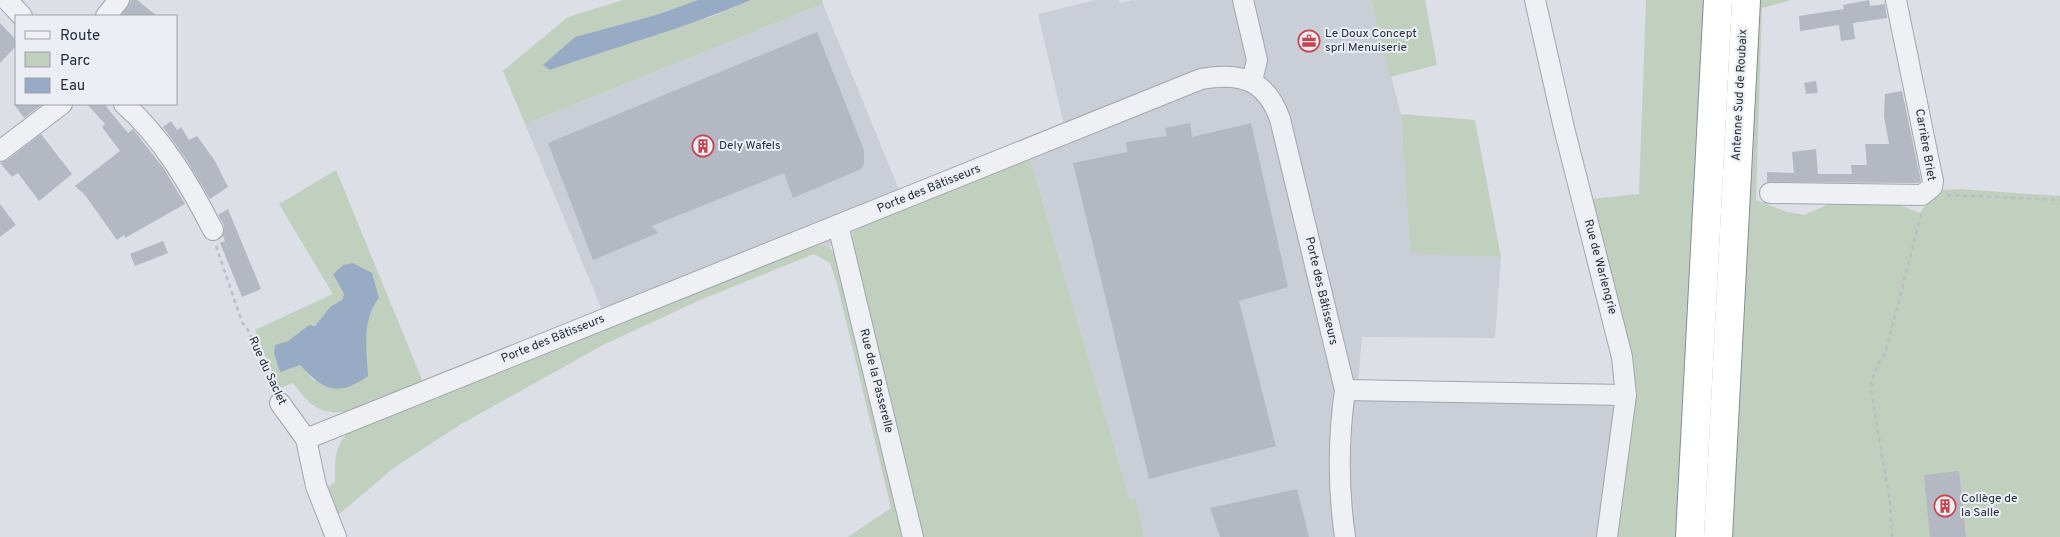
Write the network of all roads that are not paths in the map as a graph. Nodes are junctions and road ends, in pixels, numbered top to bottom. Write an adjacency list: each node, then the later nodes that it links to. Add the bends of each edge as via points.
1 (7, 0): 8 (street)
2 (119, 0): 9 (street)
3 (1244, 0): 10 (street, via 1257,60)
4 (1535, 0): 19 (street, Rue de Warlengrie, via 1618,339)
5 (1718, 0): 14 (highway)
6 (1746, 0): 14 (highway, Antenne Sud de Roubaix)
7 (1896, 0): 15 (street, Carrière Briet, via 1932,187 1923,194)
8 (21, 15)
9 (107, 15)
10 (1252, 81): 16 (street, Porte des Bâtisseurs, via 1234,76 1201,80); 18 (street, Porte des Bâtisseurs, via 1275,105 1280,119)
11 (61, 105): 13 (street)
12 (125, 105): 17 (street, via 153,135 182,175)
13 (0, 151)
14 (1721, 189): 26 (highway); 27 (highway)
15 (1770, 193)
16 (838, 225): 21 (street, Porte des Bâtisseurs); 23 (street, Rue de la Passerelle)
17 (213, 230)
18 (1345, 390): 19 (street); 24 (street, Porte des Bâtisseurs, via 1340,421 1339,490)
19 (1626, 395): 25 (street, Rue de Warlengrie)
20 (280, 403): 21 (street, Rue du Saclet)
21 (306, 439): 22 (street, Rue du Saclet, via 316,486)
22 (336, 537)
23 (913, 537)
24 (1345, 537)
25 (1607, 537)
26 (1690, 537)
27 (1718, 537)

